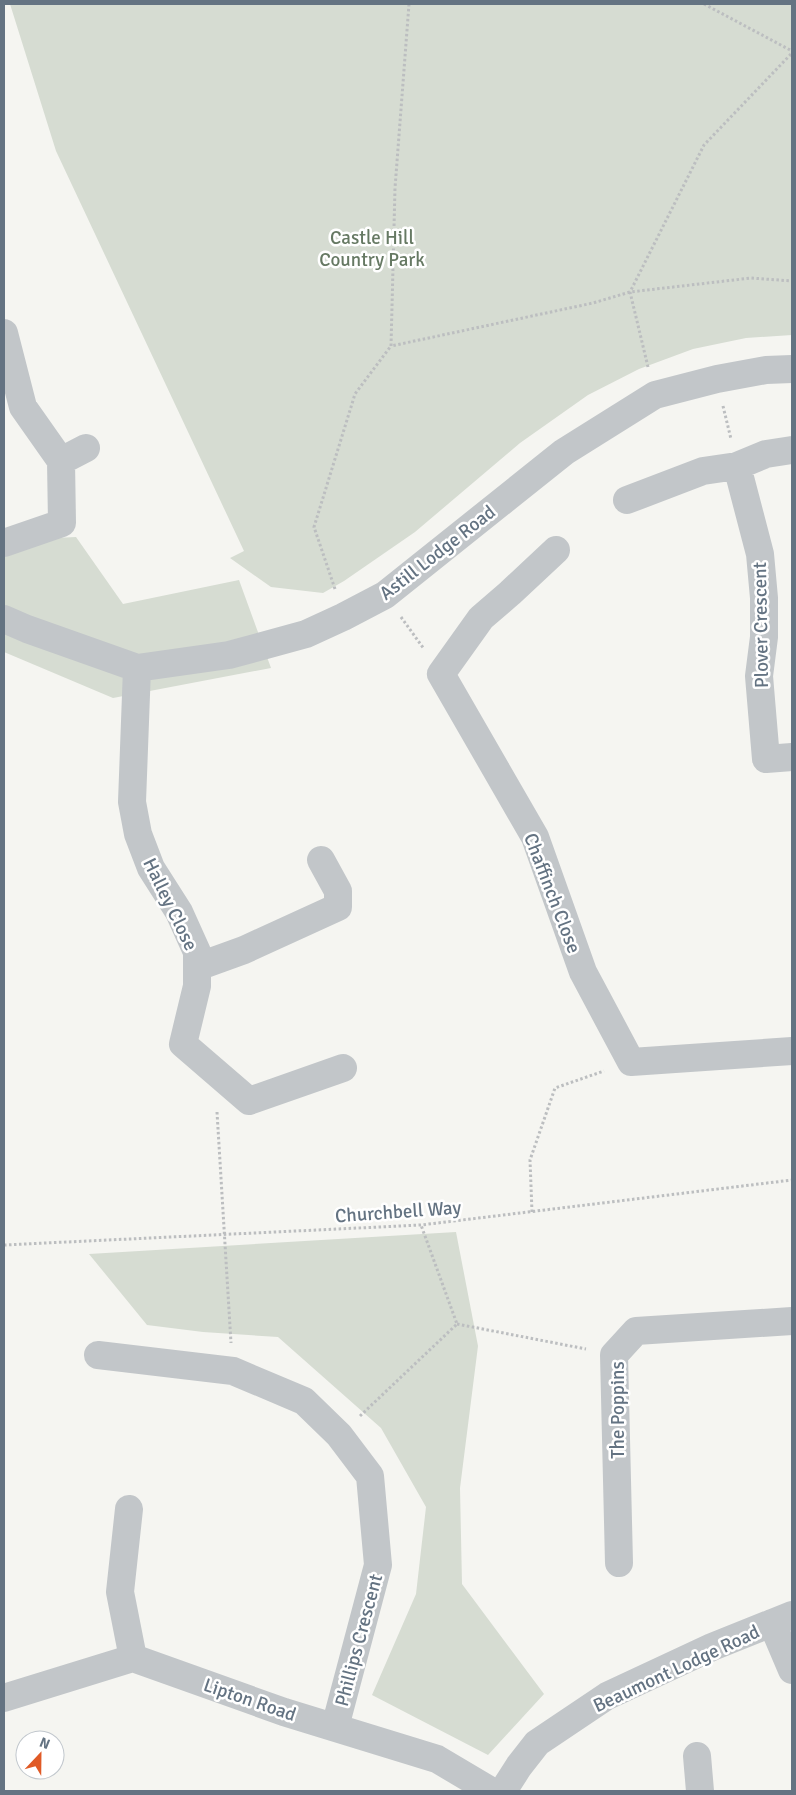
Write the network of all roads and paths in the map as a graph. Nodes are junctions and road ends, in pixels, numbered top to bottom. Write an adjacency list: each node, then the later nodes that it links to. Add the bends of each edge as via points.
1 (409, 4): 7 (path, via 395,188)
2 (704, 4): 3 (path)
3 (792, 52): 5 (path, via 704,145)
4 (792, 282): 5 (path, via 751,278)
5 (630, 292): 7 (path, via 593,304); 10 (path)
6 (4, 333): 13 (street, via 23,406)
7 (391, 346): 19 (path, via 355,394 314,527)
8 (792, 369): 9 (street, Astill Lodge Road)
9 (717, 379): 10 (street, Astill Lodge Road); 14 (path)
10 (655, 395): 18 (street, Astill Lodge Road, via 564,452)
11 (86, 448): 13 (street)
12 (792, 450): 14 (street, via 766,454)
13 (61, 461): 16 (street, via 62,523)
14 (737, 466): 15 (street, via 703,471); 23 (street, Plover Crescent, via 760,554 764,637 759,676 766,759)
15 (627, 500)
16 (4, 543)
17 (556, 550): 22 (street, via 481,618)
18 (385, 595): 19 (street, Astill Lodge Road); 22 (path)
19 (343, 617): 21 (street, Astill Lodge Road, via 306,634 229,655)
20 (4, 619): 21 (street, Astill Lodge Road)
21 (137, 668): 25 (street, Halley Close, via 132,802 138,834 151,868 179,912 197,952)
22 (442, 674): 27 (street, Chaffinch Close, via 535,838 583,972)
23 (792, 757)
24 (321, 860): 25 (street, via 338,891 338,907 244,950)
25 (197, 967): 29 (street, Halley Close, via 197,986 183,1044)
26 (792, 1052): 27 (street)
27 (631, 1062): 31 (path, via 555,1088 530,1160)
28 (343, 1068): 29 (street, Halley Close, via 249,1101)
29 (214, 1071): 33 (path)
30 (792, 1180): 31 (path, Churchbell Way)
31 (532, 1212): 32 (path, Churchbell Way)
32 (421, 1226): 33 (path, Churchbell Way); 36 (path)
33 (224, 1235): 34 (path, Churchbell Way); 39 (path)
34 (4, 1245)
35 (792, 1321): 38 (street, The Poppins, via 636,1331)
36 (457, 1324): 38 (path); 40 (path)
37 (98, 1355): 39 (street, Phillips Crescent)
38 (614, 1355): 42 (street, The Poppins)
39 (233, 1371): 40 (street, Phillips Crescent, via 304,1401)
40 (340, 1435): 47 (street, Phillips Crescent, via 370,1476 378,1565)
41 (129, 1509): 44 (street, via 120,1592)
42 (619, 1563)
43 (782, 1619): 45 (street); 50 (street, Beaumont Lodge Road, via 712,1647 607,1696 537,1743)
44 (133, 1658): 46 (street); 47 (street, Lipton Road)
45 (792, 1670)
46 (4, 1698)
47 (335, 1727): 49 (street, Lipton Road, via 437,1759)
48 (697, 1756): 51 (street)
49 (491, 1791)
50 (503, 1791)
51 (700, 1791)

